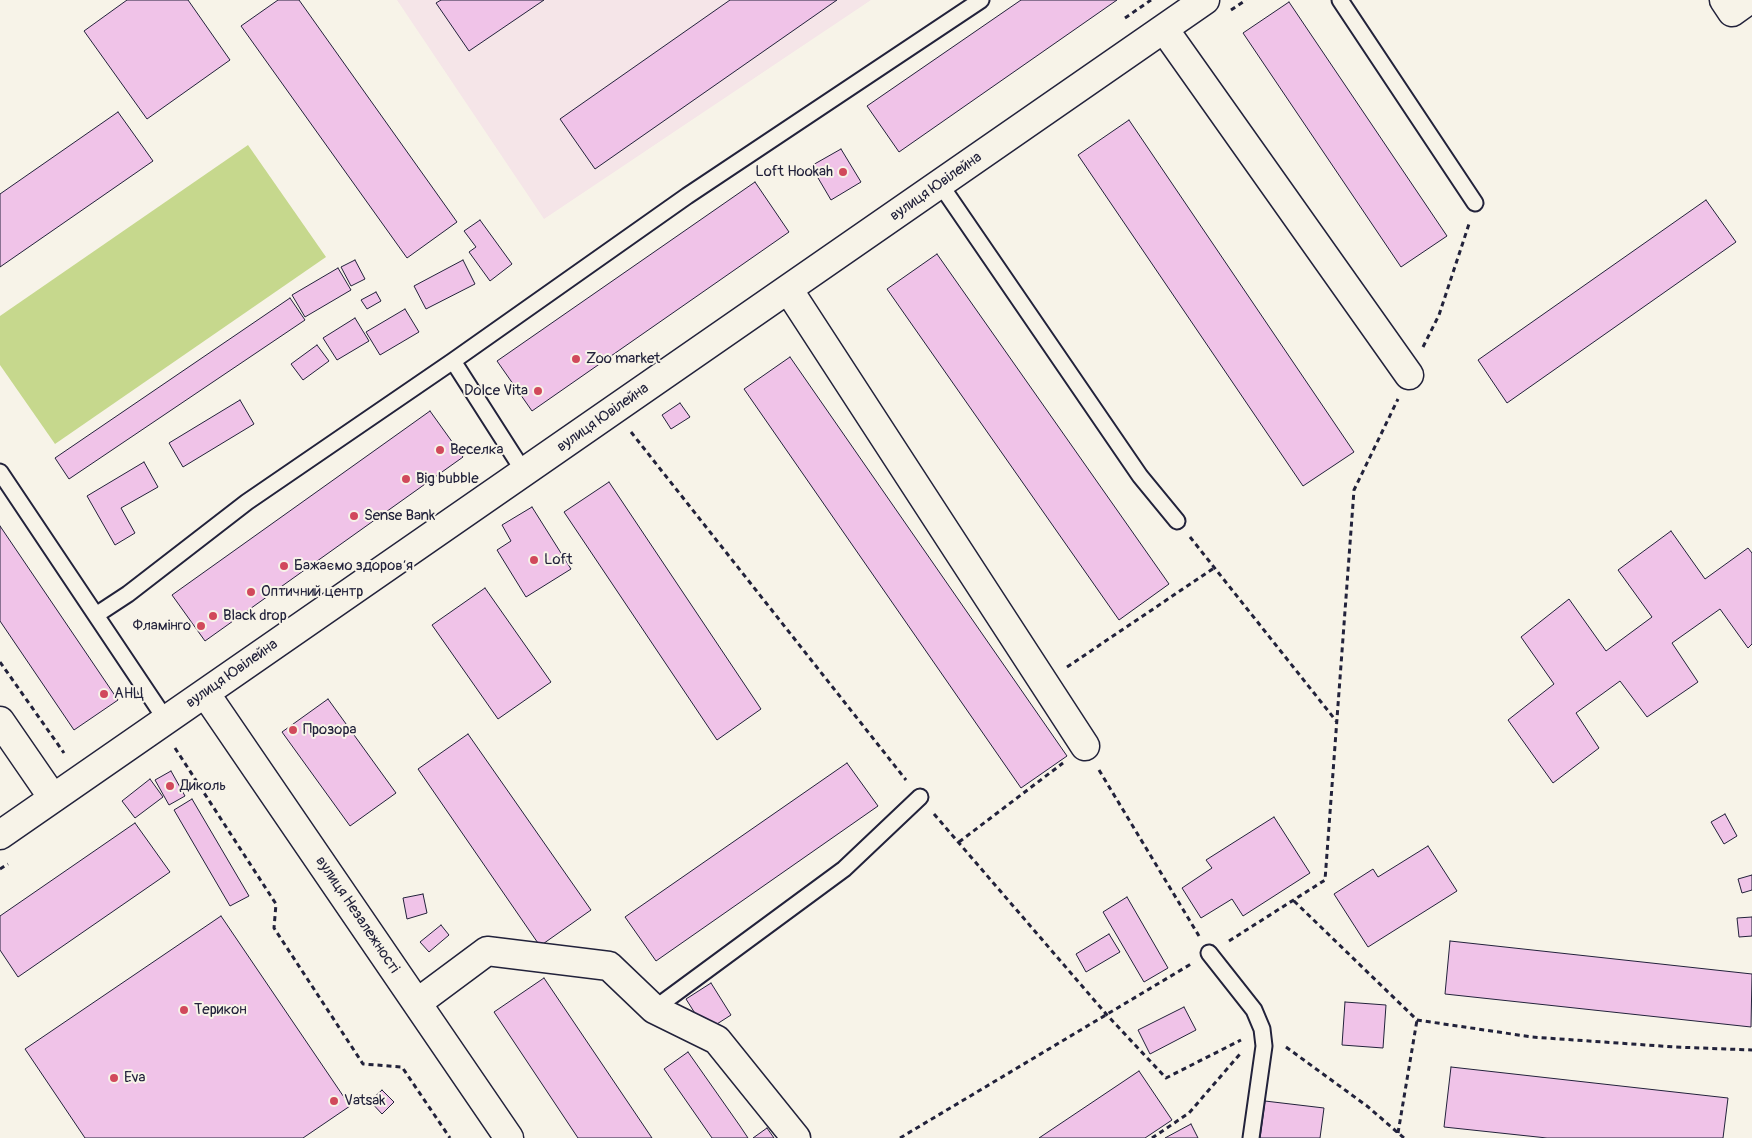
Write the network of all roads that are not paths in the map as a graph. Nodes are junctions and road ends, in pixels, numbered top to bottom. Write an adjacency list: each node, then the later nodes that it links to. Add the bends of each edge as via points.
1 (981, 0): 10 (lane, via 687,196)
2 (1205, 0): 6 (street, вулиця Ювілейна)
3 (1340, 0): 8 (lane)
4 (1724, 0): 5 (street, via 1732,12)
5 (1749, 0)
6 (1164, 29): 7 (street, вулиця Ювілейна); 11 (street)
7 (940, 184): 9 (street, вулиця Ювілейна); 14 (lane, via 1140,476)
8 (1475, 203)
9 (788, 289): 13 (street, вулиця Ювілейна); 19 (street)
10 (453, 361): 13 (lane); 15 (lane, via 247,502)
11 (1409, 375)
12 (0, 472): 15 (lane)
13 (524, 472): 16 (street, вулиця Ювілейна)
14 (1177, 521)
15 (96, 615): 17 (lane)
16 (204, 693): 17 (street, вулиця Ювілейна); 24 (street, вулиця Незалежності)
17 (166, 720): 20 (street, вулиця Ювілейна)
18 (0, 721): 20 (street)
19 (1085, 746)
20 (53, 798): 22 (street, вулиця Ювілейна)
21 (920, 798): 25 (lane, via 844,869)
22 (0, 835)
23 (1209, 954): 28 (lane, via 1254,1010 1262,1030 1264,1046)
24 (417, 1003): 25 (street, via 487,951 609,966); 26 (street, вулиця Незалежності)
25 (654, 1009): 27 (street, via 717,1040)
26 (509, 1138)
27 (796, 1138)
28 (1251, 1138)

